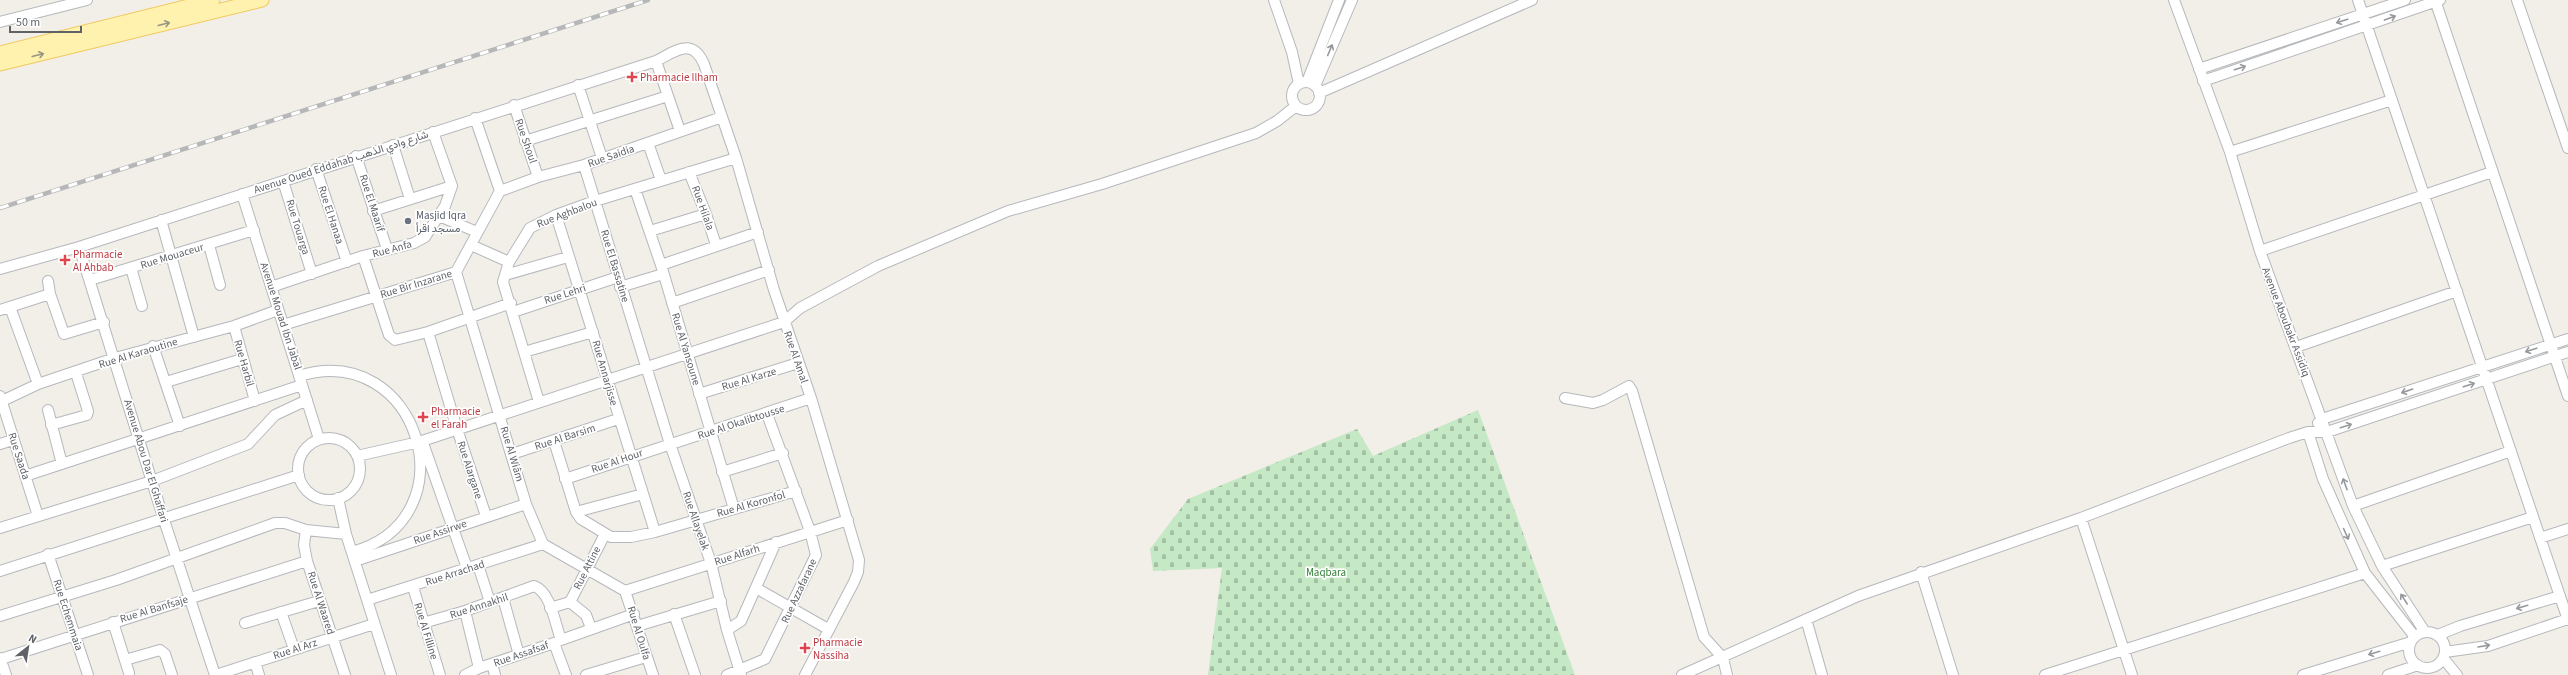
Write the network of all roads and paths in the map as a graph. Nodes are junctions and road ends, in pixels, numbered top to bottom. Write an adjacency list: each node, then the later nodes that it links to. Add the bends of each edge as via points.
1 (87, 0): 15 (street)
2 (213, 0): 18 (main road)
3 (262, 0): 20 (main road, one-way to 3)
4 (1274, 0): 24 (street, via 1292,52)
5 (1339, 0): 24 (street)
6 (1352, 0): 24 (street, one-way to 6)
7 (1532, 0): 13 (street)
8 (2358, 0): 14 (street)
9 (2405, 0): 14 (street)
10 (2437, 0): 16 (street, one-way to 10); 45 (street)
11 (2517, 0): 37 (street)
12 (2178, 1): 21 (street, Avenue Aboubakr Assidiq)
13 (1518, 3): 24 (street)
14 (2363, 14): 16 (street); 21 (street, one-way to 21)
15 (0, 22)
16 (2367, 26): 22 (street, one-way to 16); 26 (street)
17 (680, 50): 19 (street, Avenue Oued Eddahab شارع وادي الذهب); 29 (street, Rue Al Amal, via 693,48 699,54)
18 (0, 53)
19 (656, 61): 23 (street, Avenue Oued Eddahab شارع وادي الذهب); 25 (street)
20 (0, 64)
21 (2199, 69): 22 (street, Avenue Aboubakr Assidiq)
22 (2203, 80): 38 (street, Avenue Aboubakr Assidiq)
23 (578, 85): 27 (street, Avenue Oued Eddahab شارع وادي الذهب); 31 (street)
24 (1310, 86): 28 (street, via 1292,94); 28 (street, via 1318,101 1312,108)
25 (668, 96): 31 (street); 32 (street)
26 (2392, 100): 38 (street); 53 (street)
27 (514, 105): 30 (street, Avenue Oued Eddahab شارع وادي الذهب); 34 (street, Rue Shoul)
28 (1296, 106): 99 (street, via 1256,133 1102,184 1008,211 892,260 800,308)
29 (722, 117): 32 (street, Rue Saidia); 41 (street, Rue Al Amal)
30 (475, 118): 33 (street, Avenue Oued Eddahab شارع وادي الذهب); 51 (street)
31 (589, 120): 34 (street); 40 (street)
32 (680, 131): 35 (street, Rue Saidia)
33 (432, 132): 36 (street, Avenue Oued Eddahab شارع وادي الذهب); 49 (street)
34 (525, 141): 46 (street, Rue Shoul)
35 (648, 143): 40 (street, Rue Saidia); 47 (street)
36 (393, 145): 39 (street, Avenue Oued Eddahab شارع وادي الذهب); 54 (street)
37 (2568, 148)
38 (2230, 152): 70 (street, Avenue Aboubakr Assidiq)
39 (356, 156): 43 (street, Avenue Oued Eddahab شارع وادي الذهب); 56 (street, Rue El Maarif)
40 (602, 158): 42 (street, Rue Saidia)
41 (736, 158): 44 (street, Rue Aghbalou); 64 (street, Rue Al Amal)
42 (584, 165): 46 (street, Rue Saidia); 55 (street, Rue El Bassatine)
43 (316, 169): 48 (street, Avenue Oued Eddahab شارع وادي الذهب); 74 (street, Rue El Hanaa)
44 (689, 172): 47 (street, Rue Aghbalou); 57 (street, Rue Hilala)
45 (2492, 172): 53 (street); 106 (street)
46 (538, 177): 51 (street, Rue Saidia)
47 (661, 180): 50 (street, Rue Aghbalou)
48 (283, 181): 52 (street, Avenue Oued Eddahab شارع وادي الذهب); 81 (street, Rue Touarga)
49 (452, 186): 54 (street); 59 (street, Rue Anfa)
50 (635, 189): 55 (street, Rue Aghbalou); 62 (street, Rue Al Yansoune)
51 (500, 191): 63 (street, Rue Bir Inzarane)
52 (242, 194): 60 (street, Avenue Oued Eddahab شارع وادي الذهب); 61 (street, Avenue Mouad Ibn Jabal)
53 (2424, 196): 70 (street); 89 (street)
54 (410, 199): 56 (street)
55 (595, 201): 58 (street, Rue Aghbalou); 85 (street, Rue El Bassatine)
56 (373, 211): 69 (street, Rue El Maarif)
57 (706, 214): 62 (street); 67 (street, Rue Hilala)
58 (556, 215): 73 (street, Rue Annarjisse); 75 (street, Rue Aghbalou, via 530,228)
59 (439, 216): 63 (street); 69 (street, Rue Anfa, via 420,241)
60 (161, 220): 68 (street, Avenue Oued Eddahab شارع وادي الذهب); 71 (street)
61 (254, 230): 65 (street, Rue Mouaceur); 87 (street, Avenue Mouad Ibn Jabal)
62 (650, 231): 78 (street, Rue Al Yansoune)
63 (477, 232): 66 (street, Rue Bir Inzarane)
64 (758, 232): 67 (street, Rue Lehri); 79 (street, Rue Al Amal)
65 (209, 245): 71 (street, Rue Mouaceur); 86 (street)
66 (471, 245): 75 (street); 80 (street, Rue Bir Inzarane)
67 (716, 245): 78 (street, Rue Lehri)
68 (79, 247): 77 (street, Avenue Oued Eddahab شارع وادي الذهب); 83 (street, Avenue Abou Dar El Ghaffari)
69 (387, 250): 72 (street, Rue Anfa)
70 (2260, 251): 108 (street, Avenue Aboubakr Assidiq)
71 (170, 256): 76 (street, Rue Mouaceur); 104 (street)
72 (363, 256): 74 (street, Rue Anfa); 91 (street)
73 (568, 257): 82 (street); 88 (street, Rue Annarjisse)
74 (347, 262): 81 (street, Rue Anfa)
75 (509, 262): 82 (street, Rue Aghbalou)
76 (131, 268): 83 (street, Rue Mouaceur); 93 (street)
77 (0, 269)
78 (662, 269): 85 (street, Rue Lehri); 92 (street, Rue Al Yansoune)
79 (769, 270): 92 (street); 99 (street, Rue Al Amal)
80 (456, 272): 91 (street, Rue Bir Inzarane); 97 (street, Rue Al Wiâm)
81 (312, 274): 87 (street, Rue Anfa)
82 (505, 275): 94 (street, Rue Aghbalou, via 504,285)
83 (90, 280): 98 (street, Avenue Abou Dar El Ghaffari)
84 (48, 281): 90 (street)
85 (619, 282): 88 (street, Rue Lehri); 117 (street, Rue El Bassatine)
86 (220, 285)
87 (271, 287): 96 (street, Avenue Mouad Ibn Jabal)
88 (580, 289): 94 (street, Rue Lehri); 103 (street, Rue Annarjisse)
89 (2457, 291): 108 (street); 116 (street)
90 (50, 294): 95 (street); 98 (street, via 64,334)
91 (376, 296): 100 (street, Rue Bir Inzarane); 102 (street, Rue Lehri, via 393,340 403,340)
92 (672, 303): 111 (street, Rue Al Yansoune)
93 (142, 306)
94 (512, 307): 97 (street, Rue Lehri); 109 (street, Rue Aghbalou)
95 (5, 309): 123 (street)
96 (278, 310): 100 (street, Avenue Mouad Ibn Jabal); 101 (street, Rue Al Karaoutine)
97 (469, 317): 102 (street, Rue Lehri); 134 (street, Rue Al Wiâm)
98 (104, 322): 113 (street, Avenue Abou Dar El Ghaffari)
99 (784, 322): 111 (street); 115 (street, Rue Al Amal)
100 (283, 325): 120 (street, Avenue Mouad Ibn Jabal)
101 (234, 326): 104 (street, Rue Al Karaoutine); 114 (street, Rue Harbil)
102 (428, 332): 139 (street, Rue Alargane)
103 (592, 332): 109 (street); 121 (street, Rue Annarjisse)
104 (194, 337): 107 (street, Rue Al Karaoutine)
105 (2568, 339): 106 (street)
106 (2552, 344): 112 (street); 116 (street, one-way to 116)
107 (153, 346): 113 (street, Rue Al Karaoutine); 122 (street)
108 (2296, 347): 136 (street, Avenue Aboubakr Assidiq)
109 (524, 352): 131 (street, Rue Aghbalou)
110 (2568, 352): 112 (street)
111 (688, 354): 117 (street); 124 (street, Rue Al Yansoune)
112 (2555, 356): 119 (street); 125 (street)
113 (115, 358): 118 (street, Rue Al Karaoutine); 143 (street, Avenue Abou Dar El Ghaffari)
114 (242, 359): 122 (street); 130 (street, Rue Harbil)
115 (798, 363): 124 (street, Rue Al Karze); 126 (street, Rue Al Amal)
116 (2483, 366): 119 (street); 136 (street, one-way to 136)
117 (647, 367): 121 (street); 149 (street, Rue Allayelak)
118 (76, 373): 123 (street, Rue Al Karaoutine); 137 (street, via 87,415)
119 (2486, 379): 142 (street, one-way to 119); 150 (street)
120 (301, 380): 129 (street, Avenue Mouad Ibn Jabal); 130 (street); 146 (street, via 323,371 340,372 374,383 393,397 404,410)
121 (607, 380): 131 (street); 135 (street, Rue Annarjisse)
122 (166, 382): 138 (street)
123 (38, 384): 128 (street, Rue Al Karaoutine)
124 (699, 394): 140 (street, Rue Al Yansoune)
125 (2568, 396)
126 (811, 398): 133 (street, Rue Al Okalibtousse); 174 (street, Rue Al Amal)
127 (1565, 398): 239 (street, via 1593,403 1629,386 1704,637)
128 (1, 400): 145 (street, Rue Saada)
129 (307, 400): 144 (street, Avenue Mouad Ibn Jabal); 160 (street, via 275,414 248,444)
130 (255, 401): 138 (street)
131 (539, 402): 134 (street)
132 (48, 410): 137 (street)
133 (767, 414): 140 (street, Rue Al Okalibtousse); 151 (street, Rue Azzafarane)
134 (500, 415): 139 (street); 152 (street, Rue Al Wiâm)
135 (618, 419): 147 (street, Rue Al Barsim); 154 (street, Rue Annarjisse)
136 (2322, 419): 141 (street); 142 (street, Avenue Aboubakr Assidiq)
137 (51, 425): 155 (street)
138 (180, 426): 143 (street)
139 (457, 429): 146 (street); 169 (street, Rue Alargane)
140 (710, 432): 149 (street, Rue Al Okalibtousse); 156 (street, Rue Al Yansoune)
141 (2308, 432): 142 (street); 172 (street); 197 (street, one-way to 197, via 2322,479)
142 (2327, 432): 165 (street, Avenue Aboubakr Assidiq, one-way to 142)
143 (139, 438): 155 (street); 160 (street, Avenue Abou Dar El Ghaffari)
144 (319, 439): 153 (street, via 342,440); 157 (street, via 310,444 302,454 298,465)
145 (13, 440): 148 (street); 158 (street, Rue Saada)
146 (420, 441): 153 (street); 176 (street); 187 (street, via 420,479 407,513 386,536)
147 (554, 441): 152 (street, Rue Al Barsim); 159 (street)
148 (0, 444)
149 (670, 444): 154 (street, Rue Al Hour); 173 (street, Rue Allayelak)
150 (2511, 451): 165 (street); 171 (street)
151 (783, 453): 156 (street); 161 (street, Rue Azzafarane)
152 (512, 454): 164 (street, Rue Al Wiâm)
153 (357, 456): 163 (street, via 360,472 356,484 350,492)
154 (631, 456): 159 (street, Rue Al Hour); 162 (street, Rue Annarjisse)
155 (62, 464): 158 (street)
156 (722, 472): 166 (street, Rue Al Yansoune)
157 (299, 475): 163 (street, via 304,487 314,496 326,500); 170 (street)
158 (25, 476): 168 (street, Rue Saada)
159 (565, 479): 167 (street)
160 (152, 480): 168 (street); 170 (street, Avenue Abou Dar El Ghaffari)
161 (796, 492): 166 (street, Rue Al Koronfol); 179 (street, Rue Azzafarane)
162 (643, 494): 167 (street); 180 (street, Rue Annarjisse)
163 (338, 498): 181 (street)
164 (526, 504): 169 (street, Rue Assirwe); 185 (street, Rue Al Wiâm)
165 (2353, 506): 192 (street, Avenue Aboubakr Assidiq)
166 (734, 509): 173 (street, Rue Al Koronfol)
167 (576, 512): 182 (street, via 584,522)
168 (38, 516): 175 (street)
169 (486, 516): 176 (street, Rue Assirwe)
170 (163, 517): 186 (street); 188 (street, Avenue Abou Dar El Ghaffari)
171 (2533, 517): 183 (street); 192 (street)
172 (2081, 518): 196 (street); 233 (street)
173 (695, 520): 180 (street, Rue Al Koronfol); 190 (street, Rue Allayelak)
174 (848, 520): 179 (street, Rue Alfarh); 225 (street, Rue Al Amal, via 859,566 854,582)
175 (0, 528)
176 (452, 528): 187 (street, Rue Assirwe); 194 (street)
177 (2568, 528): 183 (street)
178 (306, 530): 181 (street); 188 (street, via 285,523 275,523); 189 (street, Rue Al Waared, via 304,544)
179 (810, 531): 184 (street, Rue Alfarh); 211 (street, Rue Azzafarane, via 816,558)
180 (655, 532): 182 (street, Rue Al Koronfol, via 616,538)
181 (346, 534): 187 (street)
182 (605, 534): 193 (street, Rue Attine)
183 (2540, 538): 201 (street)
184 (776, 542): 190 (street, Rue Alfarh); 199 (street)
185 (543, 544): 191 (street, Rue Arrachad); 193 (street)
186 (48, 554): 195 (street); 202 (street, Rue Echemmaia)
187 (354, 557): 205 (street)
188 (177, 559): 202 (street); 203 (street, Avenue Abou Dar El Ghaffari)
189 (307, 560): 203 (street, Rue Al Banfsaje); 206 (street, Rue Al Waared)
190 (711, 563): 200 (street, Rue Alfarh); 207 (street, Rue Allayelak)
191 (478, 565): 194 (street, Rue Arrachad); 208 (street)
192 (2382, 566): 227 (street, Avenue Aboubakr Assidiq, one-way to 192)
193 (587, 567): 200 (street); 209 (street, Rue Attine)
194 (467, 568): 198 (street, Rue Arrachad)
195 (0, 570)
196 (1921, 572): 217 (street); 268 (street)
197 (2365, 573): 231 (street); 233 (street)
198 (412, 587): 205 (street, Rue Arrachad); 221 (street, Rue Al Filline)
199 (756, 588): 211 (street); 226 (street, via 741,621)
200 (626, 591): 214 (street, Rue Al Oulfa)
201 (2560, 596): 218 (street); 229 (street, one-way to 229)
202 (61, 597): 216 (street); 228 (street, Rue Echemmaia)
203 (190, 598): 219 (street, Rue Al Banfsaje); 252 (street, Avenue Abou Dar El Ghaffari)
204 (503, 598): 208 (street, Rue Annakhil); 210 (street, Rue Annakhil, via 534,586 542,592); 235 (street)
205 (367, 600): 222 (street)
206 (319, 601): 213 (street); 230 (street, Rue Al Waared)
207 (721, 601): 215 (street); 226 (street, Rue Allayelak)
208 (490, 602): 212 (street, Rue Annakhil)
209 (570, 602): 210 (street, Rue Attine); 224 (street, Rue Attine, via 586,615)
210 (550, 608): 232 (street)
211 (791, 609): 225 (street); 248 (street, Rue Azzafarane, via 765,658)
212 (464, 611): 221 (street, Rue Annakhil); 244 (street)
213 (281, 612): 220 (street); 234 (street)
214 (634, 614): 223 (street, Rue Al Oulfa); 224 (street, Rue Assafsaf)
215 (674, 614): 223 (street); 262 (street)
216 (0, 616)
217 (1806, 619): 239 (street); 267 (street)
218 (2568, 620): 236 (street, one-way to 218, via 2488,646)
219 (113, 622): 228 (street, Rue Al Banfsaje); 240 (street)
220 (245, 623)
221 (423, 623): 256 (street, Rue Al Filline)
222 (374, 624): 230 (street, Rue Al Arz); 255 (street)
223 (637, 626): 237 (street, Rue Al Oulfa)
224 (591, 628): 232 (street, Rue Assafsaf)
225 (828, 629): 264 (street, Rue Al Amal)
226 (727, 630): 248 (street, Rue Allayelak)
227 (2425, 632): 229 (street); 231 (street)
228 (73, 634): 238 (street, Rue Al Banfsaje); 250 (street, Rue Echemmaia)
229 (2438, 635): 236 (street, via 2445,646)
230 (332, 637): 234 (street, Rue Al Arz); 254 (street, Rue Al Waared)
231 (2413, 639): 243 (street, via 2410,655); 271 (street, one-way to 271)
232 (557, 641): 235 (street, Rue Assafsaf); 259 (street)
233 (2124, 648): 269 (street); 270 (street)
234 (294, 649): 241 (street, Rue Al Arz)
235 (519, 655): 242 (street, Rue Assafsaf)
236 (2444, 655): 245 (street); 273 (street)
237 (646, 657): 246 (street); 261 (street, Rue Al Oulfa)
238 (0, 658): 249 (street)
239 (1723, 658): 265 (street); 266 (street)
240 (125, 660): 247 (street); 251 (street, via 160,650 165,654)
241 (255, 662): 252 (street, Rue Al Arz); 253 (street)
242 (492, 664): 244 (street, Rue Assafsaf); 258 (street)
243 (2418, 665): 245 (street); 272 (street)
244 (479, 668): 257 (street, Rue Assafsaf)
245 (2434, 671)
246 (608, 672): 260 (street)
247 (129, 673)
248 (740, 673): 263 (street, Rue Azzafarane)
249 (6, 675)
250 (88, 675)
251 (172, 675)
252 (216, 675)
253 (259, 675)
254 (345, 675)
255 (391, 675)
256 (440, 675)
257 (465, 675)
258 (495, 675)
259 (566, 675)
260 (586, 675)
261 (653, 675)
262 (695, 675)
263 (727, 675)
264 (805, 675)
265 (1682, 675)
266 (1728, 675)
267 (1822, 675)
268 (1953, 675)
269 (2044, 675)
270 (2132, 675)
271 (2303, 675)
272 (2388, 675)
273 (2457, 675)

